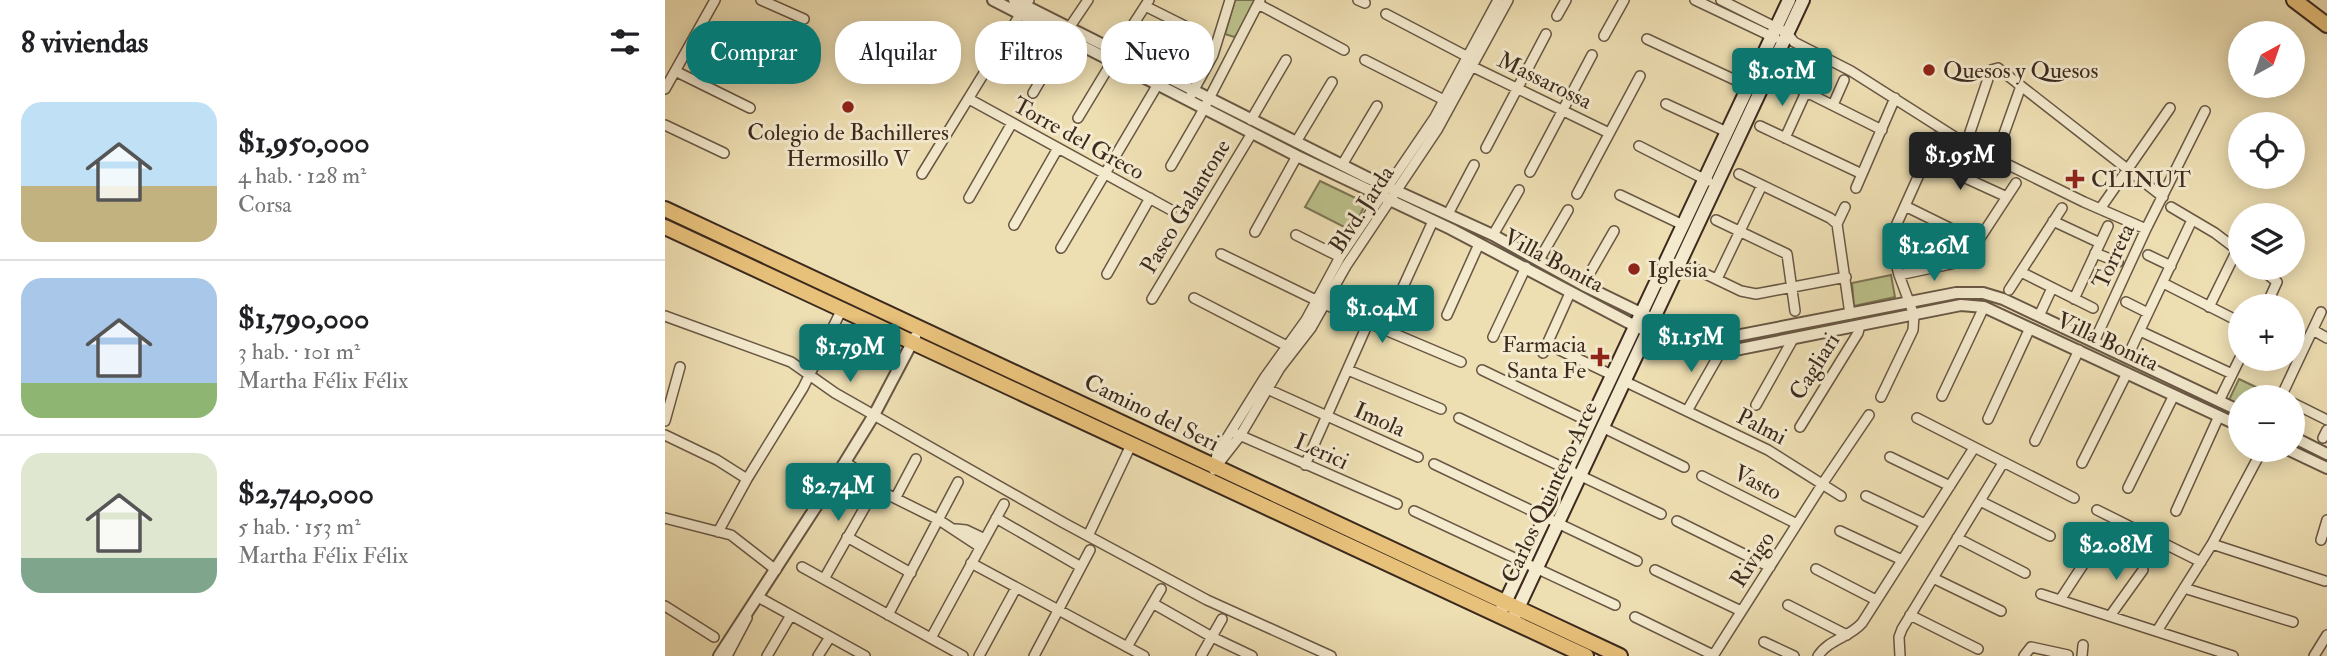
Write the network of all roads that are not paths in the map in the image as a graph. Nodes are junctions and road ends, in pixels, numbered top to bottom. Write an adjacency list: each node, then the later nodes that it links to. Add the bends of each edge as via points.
1 (715, 0): 22 (street)
2 (761, 0): 21 (street)
3 (993, 0): 18 (street, Villa Bonita)
4 (1014, 0): 18 (street, Villa Bonita)
5 (1088, 0): 24 (street)
6 (1230, 0): 28 (street)
7 (1498, 0): 39 (street, Blvd. Jarda)
8 (1507, 0): 39 (street, Blvd. Jarda)
9 (1566, 0): 20 (street)
10 (1624, 0): 30 (street)
11 (1695, 0): 31 (street)
12 (1721, 0): 31 (street)
13 (1789, 0): 31 (main road, Carlos Quintero Arce)
14 (1803, 0): 31 (main road, Carlos Quintero Arce)
15 (2294, 0): 27 (main road)
16 (1259, 2): 33 (street); 34 (street)
17 (1147, 3): 25 (street); 26 (street)
18 (1025, 7): 23 (street, Villa Bonita); 57 (street)
19 (1387, 14): 39 (street, Massarossa)
20 (1557, 16)
21 (804, 19)
22 (703, 21)
23 (1049, 21)
24 (1074, 21)
25 (1136, 21)
26 (1177, 21)
27 (2327, 25)
28 (1220, 33): 33 (street); 55 (street)
29 (1546, 34): 52 (street)
30 (1604, 36)
31 (1782, 36): 49 (main road, Carlos Quintero Arce); 56 (street); 98 (main road, Carlos Quintero Arce)
32 (1647, 39): 49 (street)
33 (1237, 43): 59 (street)
34 (1344, 50)
35 (686, 52): 40 (street)
36 (1593, 55): 65 (street)
37 (1286, 60): 68 (street)
38 (1365, 60): 58 (street)
39 (1469, 61): 52 (street, Massarossa); 58 (street, Blvd. Jarda); 103 (street, Blvd. Jarda, via 1437,130)
40 (675, 71): 51 (street); 63 (street)
41 (1640, 76): 75 (street)
42 (1101, 78): 67 (street)
43 (1844, 80): 61 (street)
44 (1784, 81): 53 (street)
45 (1332, 82): 78 (street)
46 (1039, 84): 54 (street)
47 (1158, 84): 55 (street, Villa Bonita); 94 (street)
48 (1169, 84): 55 (street, Villa Bonita)
49 (1748, 86): 73 (main road, Carlos Quintero Arce)
50 (2021, 86): 79 (street, via 1991,70); 86 (street); 91 (street)
51 (665, 89)
52 (1516, 89): 65 (street, Massarossa); 82 (street)
53 (1806, 92): 61 (street); 77 (street)
54 (1034, 93)
55 (1191, 95): 59 (street, Villa Bonita)
56 (1895, 98): 72 (street); 79 (street)
57 (969, 99): 69 (street, Torre del Greco); 93 (street)
58 (1441, 99): 103 (street, Blvd. Jarda)
59 (1206, 103): 68 (street, Villa Bonita); 74 (street, Villa Bonita); 90 (street)
60 (1666, 104): 73 (street)
61 (1833, 105): 72 (street)
62 (1377, 106): 88 (street)
63 (750, 108)
64 (2170, 108): 91 (street)
65 (1562, 110): 75 (street, Massarossa); 92 (street)
66 (2205, 111): 107 (street, Torreta)
67 (1077, 118)
68 (1251, 120): 78 (street, Villa Bonita)
69 (1012, 123): 81 (street, Torre del Greco); 108 (street)
70 (665, 125): 83 (street)
71 (1760, 126): 77 (street)
72 (1882, 130): 96 (street)
73 (1727, 132): 98 (main road, Carlos Quintero Arce)
74 (1252, 133): 84 (street, Villa Bonita); 162 (street, Paseo Galantone)
75 (1609, 133): 104 (street)
76 (1936, 137): 87 (street)
77 (1785, 138): 96 (street)
78 (1296, 142): 88 (street, Villa Bonita)
79 (1966, 144): 86 (street)
80 (1639, 146): 98 (street)
81 (1058, 148): 94 (street, Torre del Greco); 124 (street)
82 (1486, 148)
83 (724, 153)
84 (1297, 156): 103 (street, Villa Bonita); 130 (street)
85 (1971, 159): 97 (street)
86 (1996, 159): 115 (street)
87 (1926, 160): 97 (street); 110 (street)
88 (1342, 165): 103 (street, Villa Bonita)
89 (1475, 165): 118 (street)
90 (1171, 166)
91 (2126, 169): 107 (street); 115 (street)
92 (1530, 172)
93 (922, 174)
94 (1106, 174): 109 (street, Torre del Greco); 138 (street)
95 (1738, 174): 100 (street)
96 (1863, 174): 101 (street)
97 (1962, 176): 106 (street)
98 (1710, 182): 125 (main road, Carlos Quintero Arce); 181 (main road, Carlos Quintero Arce)
99 (2016, 183): 106 (street)
100 (1762, 185): 123 (street); 131 (street)
101 (1856, 188)
102 (1519, 190): 133 (street)
103 (1388, 193): 118 (street, Villa Bonita); 121 (street, Villa Bonita); 142 (street, Blvd. Jarda); 164 (street, Blvd. Jarda)
104 (1577, 194)
105 (1620, 195): 125 (street)
106 (2007, 197): 134 (street)
107 (2163, 197): 128 (street, Torreta)
108 (969, 198)
109 (1150, 198): 116 (street, Torre del Greco); 150 (street)
110 (1905, 206): 134 (street); 151 (street, via 1890,239)
111 (1845, 207): 123 (street)
112 (2171, 207): 120 (street)
113 (2061, 208): 122 (street)
114 (665, 209): 183 (main road, Camino del Seri)
115 (2100, 209): 128 (street)
116 (1171, 210)
117 (1568, 211): 143 (street)
118 (1448, 214): 133 (street, Villa Bonita)
119 (1716, 220): 131 (street)
120 (2192, 220): 136 (street); 145 (street)
121 (1433, 221): 137 (street, Villa Bonita); 161 (street)
122 (2053, 221): 135 (street); 148 (street)
123 (1837, 224): 152 (street)
124 (1014, 225)
125 (1683, 225): 181 (main road, Carlos Quintero Arce)
126 (2108, 226): 135 (street)
127 (665, 227): 170 (main road, Camino del Seri)
128 (2146, 229): 191 (street, Torreta)
129 (1614, 231): 155 (street)
130 (1255, 232)
131 (1740, 232): 153 (street); 156 (street, via 1787,254)
132 (1296, 235): 142 (street)
133 (1493, 235): 143 (street, Villa Bonita)
134 (1978, 242): 151 (street, via 1964,262)
135 (2100, 243): 139 (street)
136 (2228, 243)
137 (1479, 244): 146 (street, Villa Bonita); 175 (street)
138 (1061, 248)
139 (2095, 253): 144 (street); 163 (street)
140 (1221, 254): 164 (street)
141 (2148, 255): 145 (street)
142 (1340, 257): 164 (street, Blvd. Jarda)
143 (1539, 260): 155 (street, Villa Bonita)
144 (2117, 262)
145 (2171, 266): 154 (street)
146 (1526, 267): 159 (street, Villa Bonita); 187 (street)
147 (1693, 268): 153 (street)
148 (2021, 272): 157 (street); 158 (street)
149 (2228, 272): 168 (street)
150 (1107, 274)
151 (1899, 275): 165 (street)
152 (1846, 277): 156 (street); 174 (street)
153 (1717, 279): 156 (street, via 1756,294)
154 (2163, 283): 168 (street); 173 (street)
155 (1583, 285): 181 (street, Villa Bonita)
156 (1792, 287): 171 (street)
157 (2052, 288): 163 (street); 178 (street)
158 (2009, 290)
159 (1570, 293): 181 (street, Villa Bonita); 205 (street, Palmi, via 1545,348)
160 (1194, 298): 193 (street)
161 (1398, 298)
162 (1152, 299)
163 (2074, 299): 169 (street)
164 (1320, 302): 180 (street); 193 (street, Blvd. Jarda)
165 (1909, 302): 174 (street, Villa Bonita); 176 (street); 178 (street, Villa Bonita, via 1983,293)
166 (2126, 302): 173 (street)
167 (1984, 307): 176 (street, Villa Bonita, via 1961,305); 184 (street, Villa Bonita); 209 (street)
168 (2209, 307): 179 (street)
169 (2093, 308)
170 (841, 311): 192 (main road, Camino del Seri); 203 (street)
171 (1795, 311)
172 (2321, 312): 185 (street)
173 (2148, 313): 186 (street)
174 (1850, 314): 188 (street, Villa Bonita)
175 (1447, 315)
176 (1914, 315): 182 (street, Villa Bonita); 210 (street, via 1913,330)
177 (665, 316): 203 (street, via 779,356)
178 (2039, 316): 191 (street, Villa Bonita)
179 (2228, 316)
180 (1368, 323): 197 (street); 199 (street)
181 (1644, 323): 188 (street, Villa Bonita); 196 (street, Villa Bonita, via 1692,349); 205 (main road, Carlos Quintero Arce)
182 (1860, 325): 190 (street, Villa Bonita); 228 (street, Cagliari)
183 (921, 327): 192 (street); 247 (main road, Camino del Seri)
184 (2030, 328): 195 (street, Villa Bonita); 223 (street)
185 (2313, 330): 189 (street); 206 (street)
186 (2140, 331): 194 (street); 204 (street)
187 (1493, 337)
188 (1725, 338): 196 (street)
189 (2327, 338)
190 (1793, 339): 196 (street, Villa Bonita); 212 (street)
191 (2094, 342): 211 (street, Villa Bonita)
192 (911, 343): 217 (street); 233 (main road, Camino del Seri)
193 (1290, 348): 207 (street, Blvd. Jarda)
194 (2132, 348)
195 (2079, 350): 202 (street, Villa Bonita); 231 (street)
196 (1720, 353): 216 (street)
197 (1461, 362)
198 (680, 367): 226 (street)
199 (1348, 370): 214 (street); 219 (street)
200 (1482, 370): 227 (street)
201 (2234, 371): 204 (street)
202 (2127, 373): 208 (street, Villa Bonita); 242 (street)
203 (810, 374): 217 (street); 252 (street)
204 (2232, 374): 211 (street)
205 (1618, 378): 216 (street, Palmi); 227 (main road, Carlos Quintero Arce)
206 (2287, 385)
207 (1264, 388): 219 (street, Imola); 229 (street, Blvd. Jarda)
208 (2174, 395): 220 (street, Villa Bonita); 258 (street)
209 (1942, 396)
210 (1881, 397)
211 (2219, 401): 213 (street, Villa Bonita)
212 (1756, 405)
213 (2228, 405)
214 (1441, 409)
215 (2305, 409): 225 (street)
216 (1687, 411): 255 (street, Palmi)
217 (874, 415): 245 (street); 283 (street)
218 (1869, 415): 255 (street, Rivigo)
219 (1327, 416): 236 (street, Imola); 244 (street)
220 (2219, 416): 224 (street, Villa Bonita); 267 (street)
221 (1459, 418): 249 (street)
222 (1917, 418): 234 (street)
223 (1988, 419)
224 (2228, 420)
225 (2327, 420)
226 (665, 421)
227 (1596, 424): 246 (street); 249 (main road, Carlos Quintero Arce); 250 (main road, Carlos Quintero Arce)
228 (1800, 427)
229 (1236, 433): 244 (street, Lerici); 247 (street, Blvd. Jarda)
230 (665, 435): 252 (street)
231 (2035, 442)
232 (2305, 443): 235 (street)
233 (1131, 445): 254 (main road, Camino del Seri); 283 (street)
234 (1974, 448): 241 (street); 256 (street)
235 (2327, 454)
236 (1418, 457)
237 (1891, 457): 256 (street)
238 (2305, 458): 248 (street)
239 (916, 460): 259 (street)
240 (2256, 462): 289 (street)
241 (2003, 463): 262 (street); 263 (street)
242 (2083, 463)
243 (1434, 464): 271 (street)
244 (1305, 465): 265 (street, Lerici)
245 (842, 467): 257 (street); 302 (street)
246 (1684, 467)
247 (1215, 468): 254 (street, Blvd. Jarda); 270 (main road, Camino del Seri)
248 (2327, 468)
249 (1568, 469): 250 (street); 271 (main road, Carlos Quintero Arce)
250 (1580, 475): 269 (street); 277 (main road, Carlos Quintero Arce)
251 (1702, 476): 279 (street, Vasto)
252 (747, 480): 282 (street)
253 (958, 482): 274 (street)
254 (1209, 482): 278 (main road, Camino del Seri)
255 (1823, 483): 260 (street, Palmi); 279 (street, Rivigo)
256 (1949, 486): 280 (street)
257 (877, 487): 259 (street); 285 (street)
258 (2128, 488)
259 (891, 495): 274 (street)
260 (1841, 496)
261 (1866, 496): 280 (street)
262 (2074, 498)
263 (1980, 501): 284 (street); 286 (street)
264 (1004, 504): 273 (street)
265 (1397, 504)
266 (2097, 510): 294 (street)
267 (2176, 511)
268 (1414, 512): 296 (street)
269 (1661, 514)
270 (1323, 516): 278 (main road); 322 (main road, Camino del Seri)
271 (1545, 516): 277 (street); 296 (main road, Carlos Quintero Arce)
272 (665, 518): 282 (street)
273 (996, 518): 288 (street); 298 (street)
274 (939, 520): 288 (street, via 963,537); 305 (street)
275 (2327, 520): 287 (street)
276 (1677, 521): 299 (street)
277 (1558, 522): 293 (street); 300 (main road, Carlos Quintero Arce)
278 (1304, 524): 322 (main road, Camino del Seri)
279 (1797, 524): 299 (street, Rivigo)
280 (1925, 524): 292 (street)
281 (1840, 531): 292 (street)
282 (718, 532): 302 (street, via 731,535)
283 (1088, 536): 355 (street, via 1207,600)
284 (2050, 536)
285 (847, 537): 305 (street); 308 (street)
286 (1957, 538): 306 (street); 307 (street)
287 (2321, 540)
288 (983, 543): 295 (street)
289 (2212, 544): 294 (street); 309 (street)
290 (1090, 550): 298 (street)
291 (2092, 551): 315 (street)
292 (1902, 560): 314 (street)
293 (1637, 561)
294 (2201, 562): 310 (street)
295 (971, 563): 311 (street); 338 (street)
296 (1523, 563): 300 (street); 322 (main road, Carlos Quintero Arce)
297 (802, 566): 308 (street)
298 (1081, 567): 321 (street)
299 (1770, 567): 323 (street, Rivigo)
300 (1536, 569): 320 (street); 322 (main road, Carlos Quintero Arce)
301 (1816, 569): 314 (street)
302 (776, 570): 316 (street)
303 (1654, 570): 323 (street)
304 (2143, 570): 328 (street)
305 (911, 573): 326 (street)
306 (2025, 573)
307 (1933, 578): 324 (street); 327 (street)
308 (824, 579): 326 (street)
309 (2325, 581)
310 (2184, 587): 331 (street); 332 (street)
311 (1016, 588): 321 (street); 351 (street)
312 (1161, 589): 317 (street)
313 (2041, 594): 315 (street)
314 (1876, 600): 333 (street, via 1862,623)
315 (2060, 600): 328 (street)
316 (755, 602): 325 (street); 345 (street); 346 (street)
317 (1154, 604): 337 (street); 341 (street)
318 (1788, 605): 333 (street)
319 (665, 606): 335 (street)
320 (1615, 606)
321 (1059, 611): 341 (street); 343 (street)
322 (1508, 611): 356 (main road, Camino del Seri); 357 (main road, Camino del Seri)
323 (1741, 611): 358 (street, Rivigo)
324 (2001, 611)
325 (791, 615): 336 (street); 347 (street)
326 (888, 615): 338 (street)
327 (1910, 615): 342 (street); 361 (street, via 1899,637)
328 (2110, 616): 332 (street)
329 (1635, 617): 358 (street)
330 (1221, 619): 337 (street)
331 (2293, 622)
332 (2157, 631): 364 (street)
333 (1847, 635): 360 (street)
334 (2327, 635): 365 (street)
335 (714, 637)
336 (830, 637): 348 (street); 349 (street)
337 (1212, 637): 353 (street); 354 (street)
338 (931, 638): 350 (street)
339 (1764, 642): 359 (street)
340 (2084, 645): 363 (street)
341 (1127, 647): 352 (street)
342 (1978, 649)
343 (1036, 655)
344 (2068, 655): 362 (street, via 2030,647)
345 (719, 656)
346 (727, 656)
347 (767, 656)
348 (818, 656)
349 (865, 656)
350 (963, 656)
351 (979, 656)
352 (1144, 656)
353 (1201, 656)
354 (1252, 656)
355 (1331, 656)
356 (1586, 656)
357 (1620, 656)
358 (1713, 656)
359 (1794, 656)
360 (1818, 656)
361 (1900, 656)
362 (2024, 656)
363 (2082, 656)
364 (2233, 656)
365 (2314, 656)

